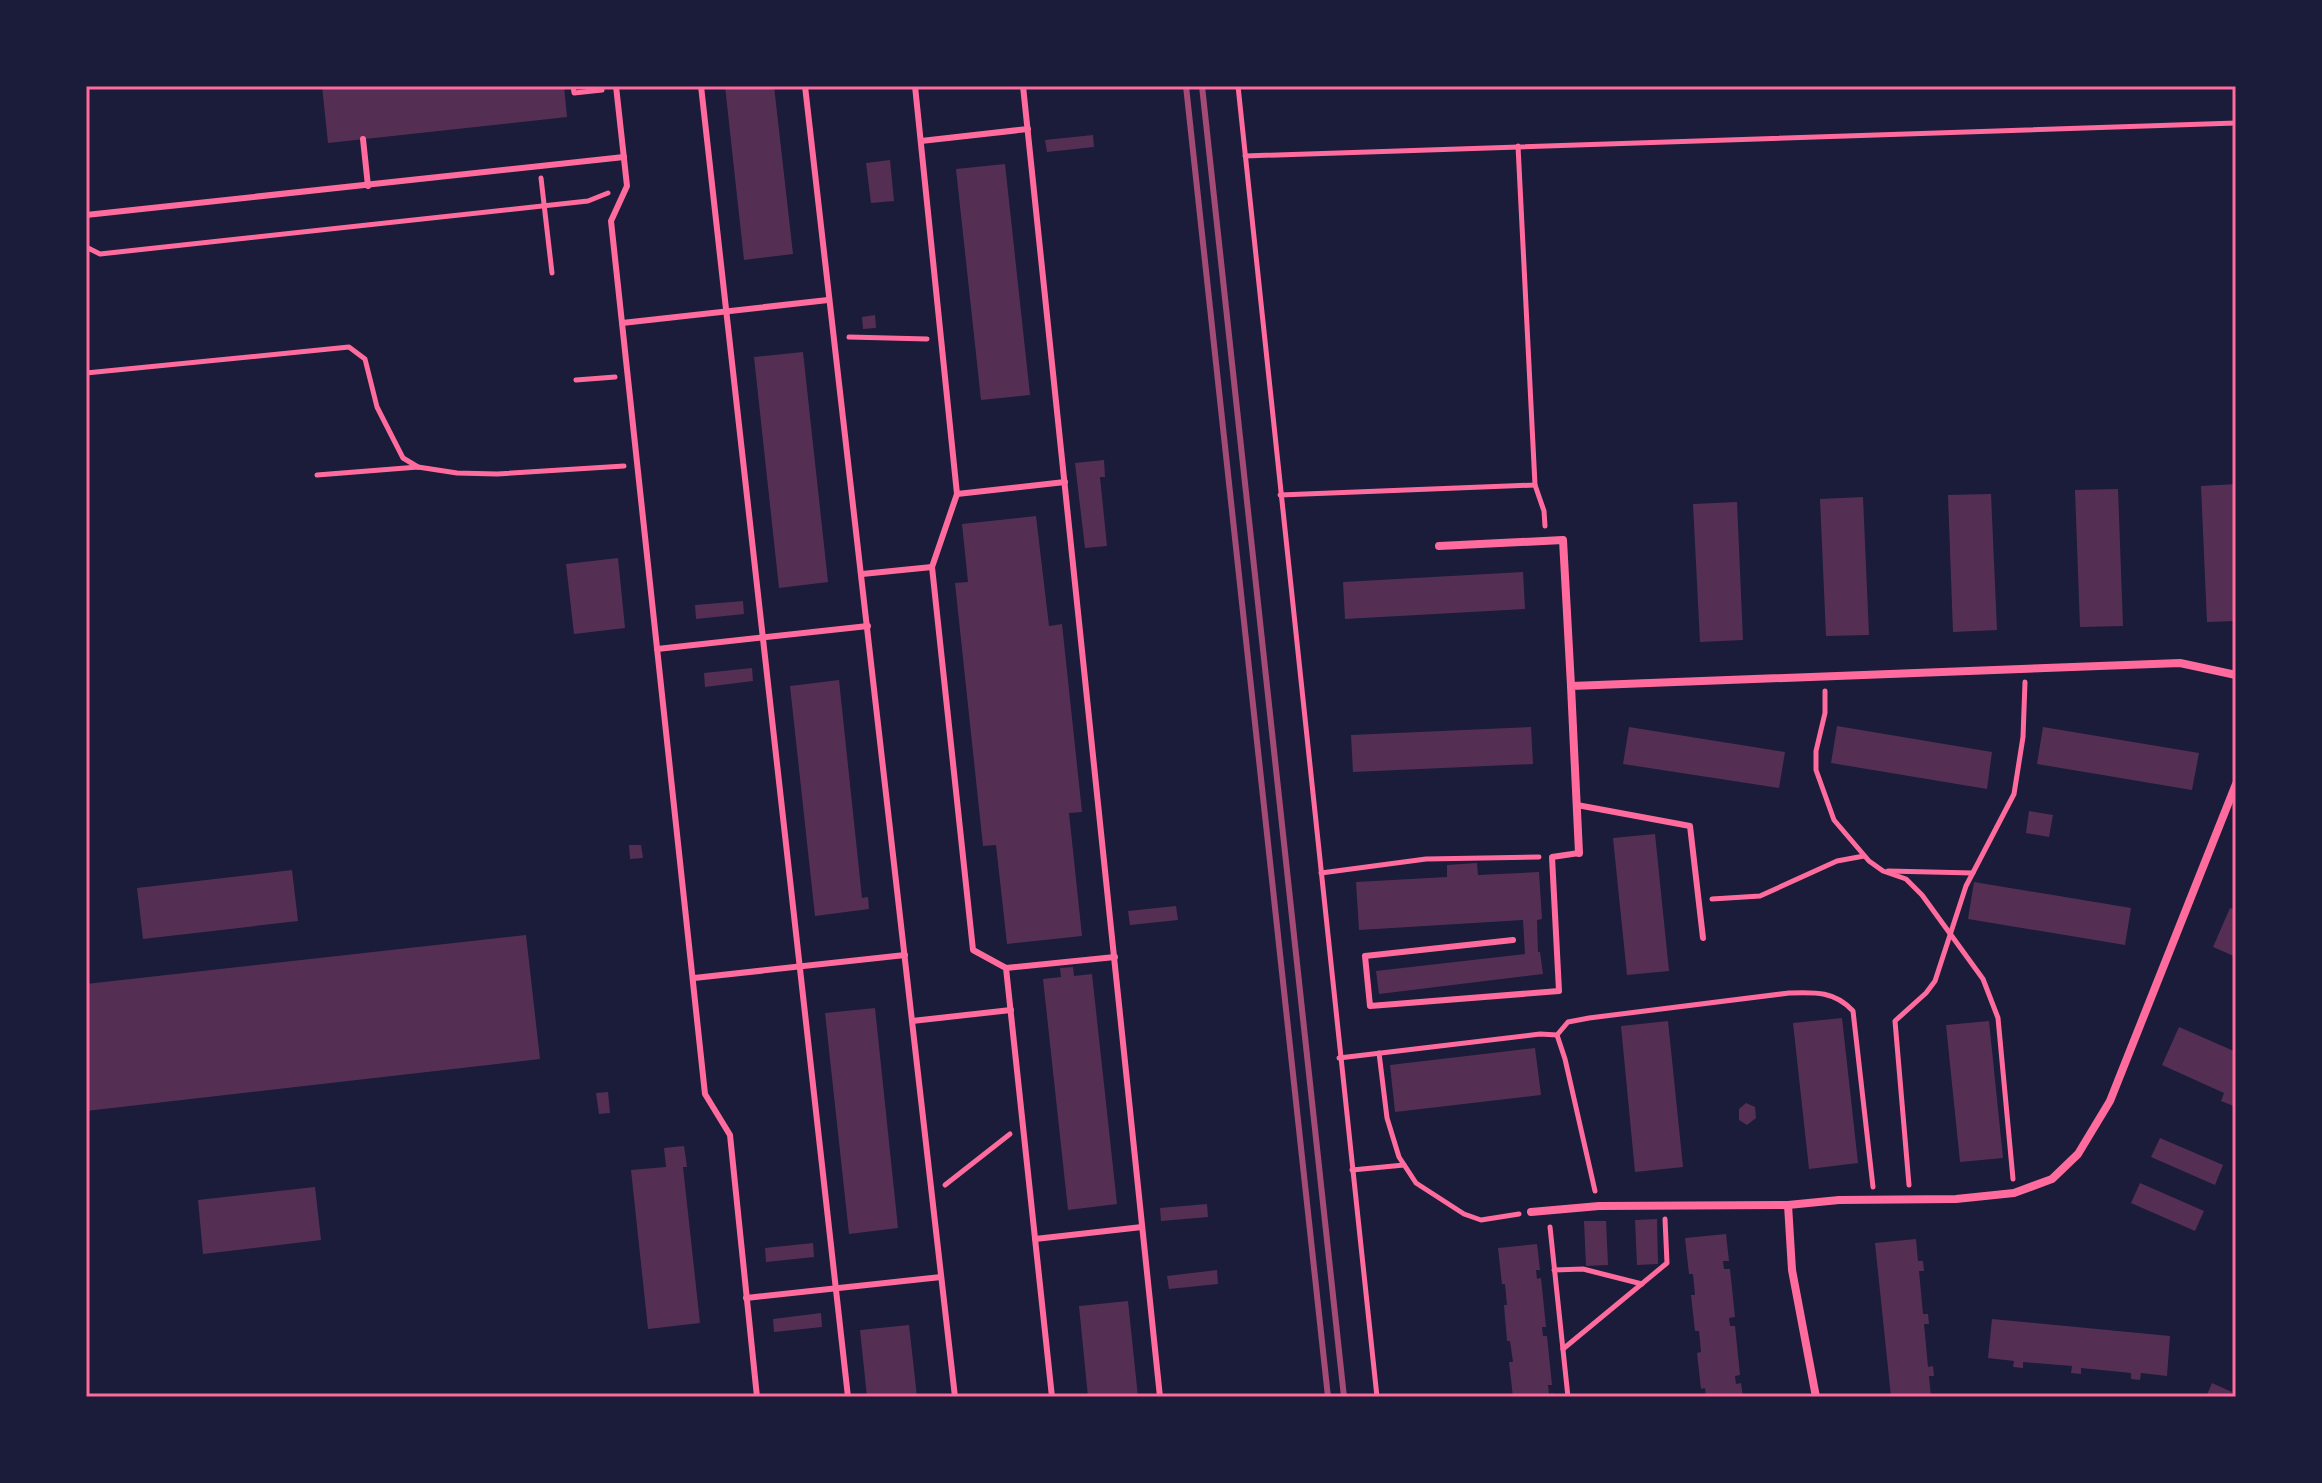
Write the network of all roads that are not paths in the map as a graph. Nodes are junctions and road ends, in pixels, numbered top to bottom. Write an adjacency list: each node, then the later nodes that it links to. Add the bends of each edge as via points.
1 (701, 86): 13 (lane)
2 (805, 86): 12 (lane)
3 (915, 86): 8 (lane)
4 (1023, 86): 6 (lane)
5 (616, 87): 9 (lane)
6 (1028, 129): 8 (lane); 15 (lane)
7 (363, 139): 10 (lane)
8 (921, 141): 16 (lane)
9 (624, 157): 10 (lane); 14 (lane, via 627,186 611,221)
10 (368, 186): 11 (lane)
11 (86, 215)
12 (828, 300): 13 (lane); 19 (lane)
13 (726, 311): 14 (lane); 21 (lane)
14 (622, 323): 22 (lane)
15 (1065, 482): 16 (lane); 31 (lane)
16 (957, 494): 18 (lane)
17 (1439, 546): 24 (street, via 1563,540)
18 (932, 567): 19 (lane); 33 (lane, via 973,950)
19 (862, 574): 20 (lane)
20 (868, 626): 21 (lane); 30 (lane)
21 (762, 638): 22 (lane); 32 (lane)
22 (657, 649): 34 (lane)
23 (2236, 675): 24 (street, via 2180,663)
24 (1571, 686): 26 (street)
25 (2236, 784): 37 (street, via 2110,1101 2078,1154 2052,1179 2014,1193)
26 (1577, 805): 27 (street); 28 (lane, via 1690,826)
27 (1579, 853): 29 (lane, via 1552,857 1559,991 1370,1006 1365,956)
28 (1703, 938)
29 (1513, 940)
30 (905, 955): 32 (lane); 36 (lane)
31 (1115, 957): 33 (lane); 39 (lane)
32 (800, 967): 34 (lane); 42 (lane)
33 (1006, 968): 35 (lane)
34 (694, 978): 43 (lane, via 705,1094 730,1135)
35 (1011, 1010): 36 (lane); 40 (lane)
36 (912, 1021): 41 (lane)
37 (1788, 1205): 38 (street, via 1599,1206); 49 (street, via 1792,1270)
38 (1531, 1212)
39 (1142, 1227): 40 (lane); 48 (lane)
40 (1035, 1239): 47 (lane)
41 (941, 1277): 42 (lane); 46 (lane)
42 (837, 1288): 43 (lane); 45 (lane)
43 (746, 1298): 44 (lane)
44 (757, 1397)
45 (848, 1397)
46 (955, 1397)
47 (1052, 1397)
48 (1160, 1397)
49 (1816, 1397)

